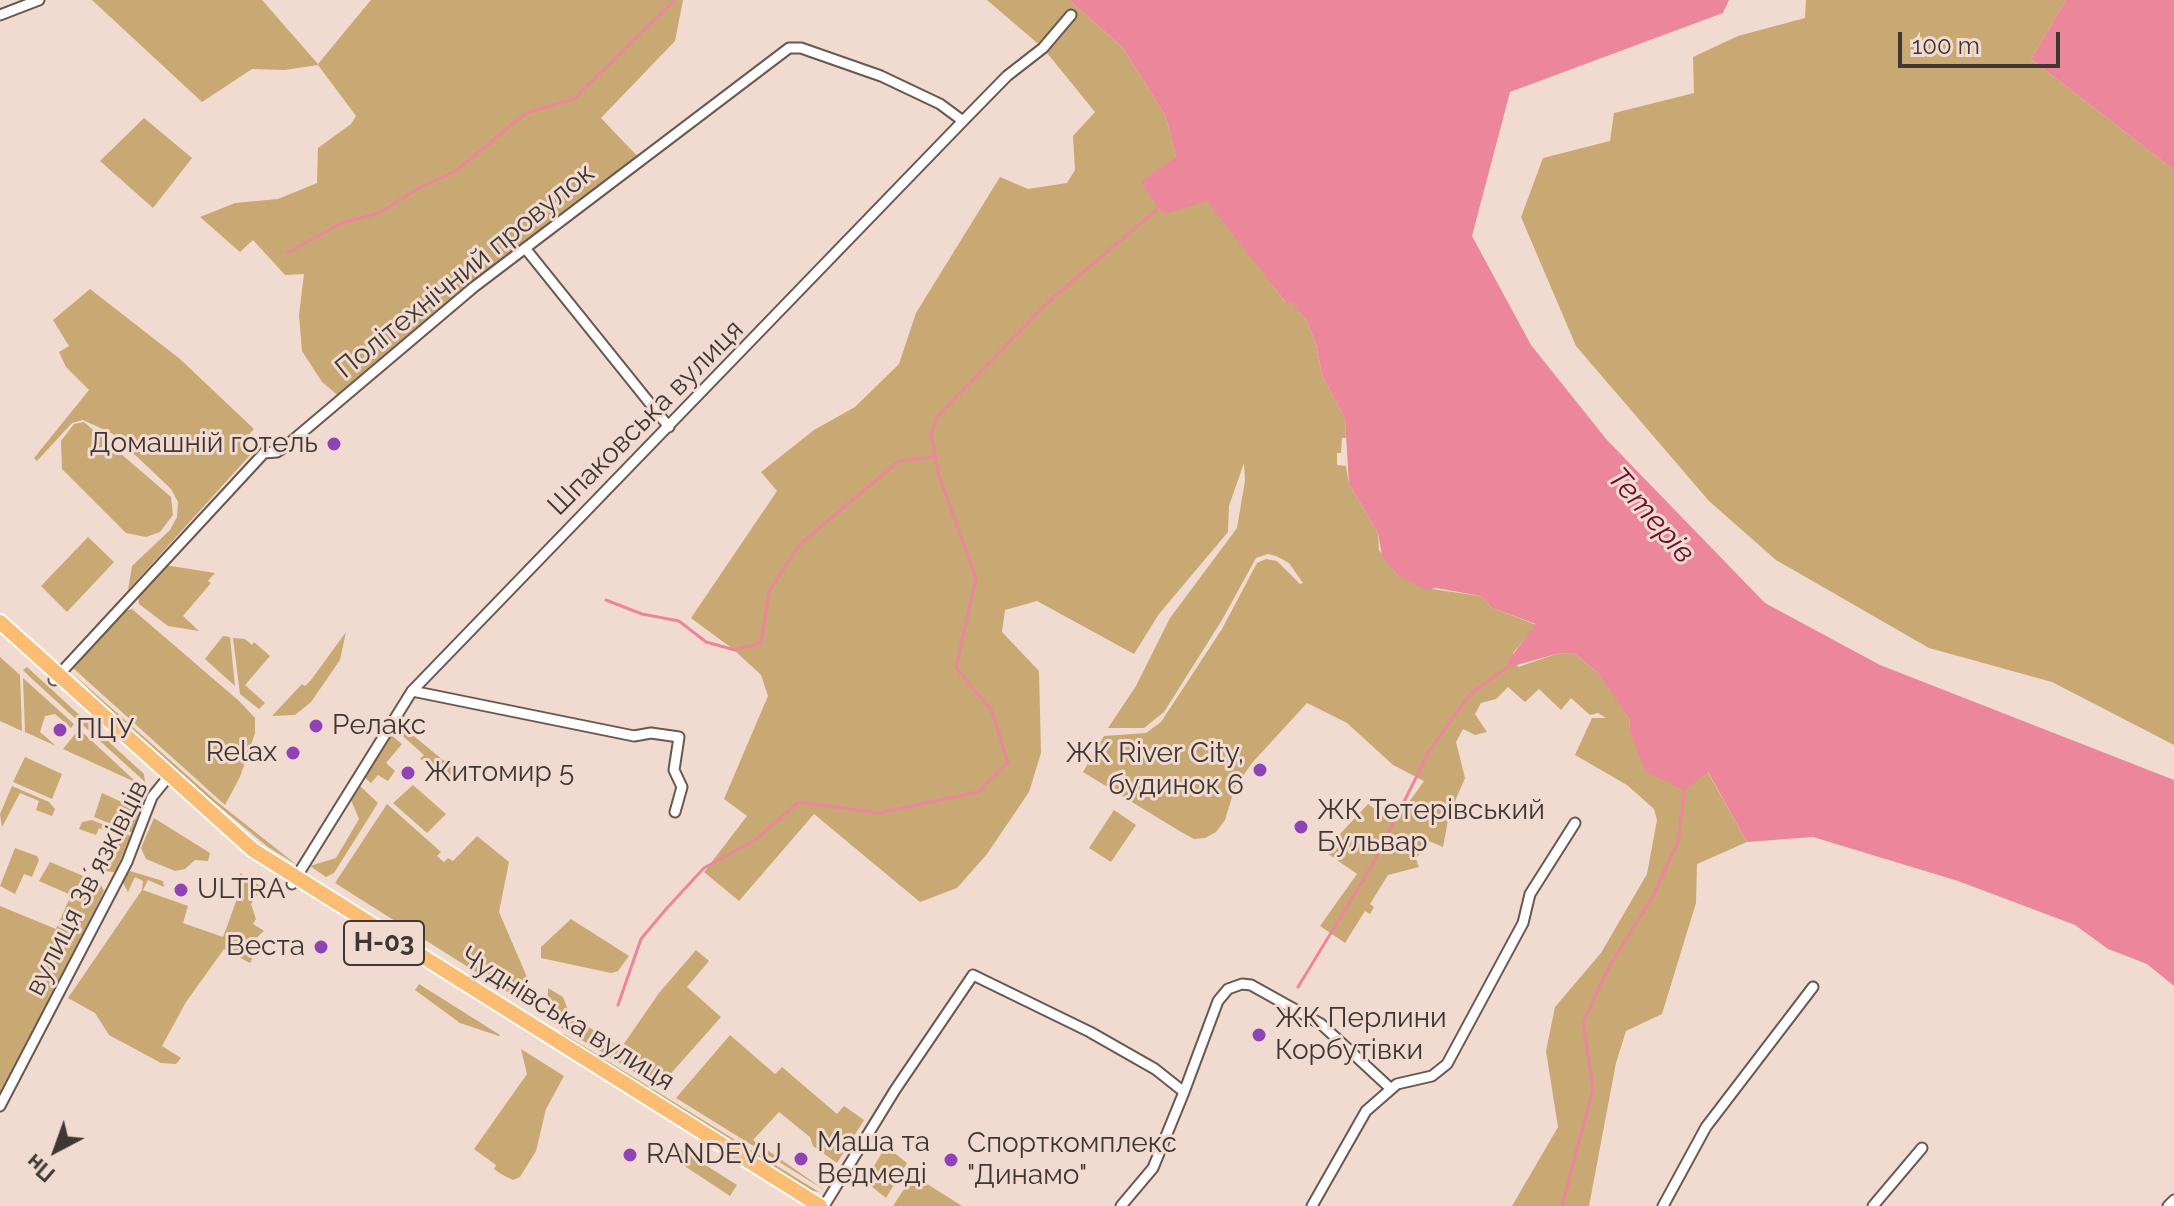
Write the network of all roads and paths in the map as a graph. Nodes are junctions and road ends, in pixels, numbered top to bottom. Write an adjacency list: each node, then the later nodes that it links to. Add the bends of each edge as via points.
1 (39, 0): 2 (street)
2 (0, 15)
3 (1071, 15): 4 (street, Шпаковська вулиця)
4 (963, 121): 5 (street, Політехнічний провулок, via 881,76 789,48); 6 (street, Шпаковська вулиця)
5 (525, 248): 6 (street); 9 (street, Політехнічний провулок, via 286,446 264,453)
6 (669, 427): 10 (street, Шпаковська вулиця)
7 (0, 622): 9 (main road, Чуднівська вулиця / Н-03)
8 (0, 631): 9 (main road, Чуднівська вулиця / Н-03)
9 (56, 678): 11 (main road, Чуднівська вулиця / Н-03)
10 (412, 691): 12 (street, via 634,736 679,737 674,770 682,787); 14 (street, Шпаковська вулиця)
11 (167, 779): 14 (main road, Чуднівська вулиця / Н-03, via 242,851); 18 (street, вулиця Звʼязківців, via 152,797 127,862)
12 (675, 812)
13 (1575, 823): 16 (street, via 1530,894 1523,923 1447,1064 1432,1076)
14 (294, 881): 21 (main road, Чуднівська вулиця / Н-03); 22 (main road, Чуднівська вулиця / Н-03)
15 (1813, 987): 25 (street, via 1706,1127)
16 (1390, 1088): 17 (street, via 1321,1024 1242,984 1223,993); 24 (street, via 1366,1111)
17 (1184, 1092): 22 (street, via 1090,1032 973,975); 23 (street, via 1153,1168)
18 (0, 1106)
19 (1922, 1148): 26 (street)
20 (2174, 1200): 27 (street)
21 (806, 1206)
22 (822, 1206)
23 (1121, 1206)
24 (1312, 1206)
25 (1663, 1206)
26 (1873, 1206)
27 (2168, 1206)

